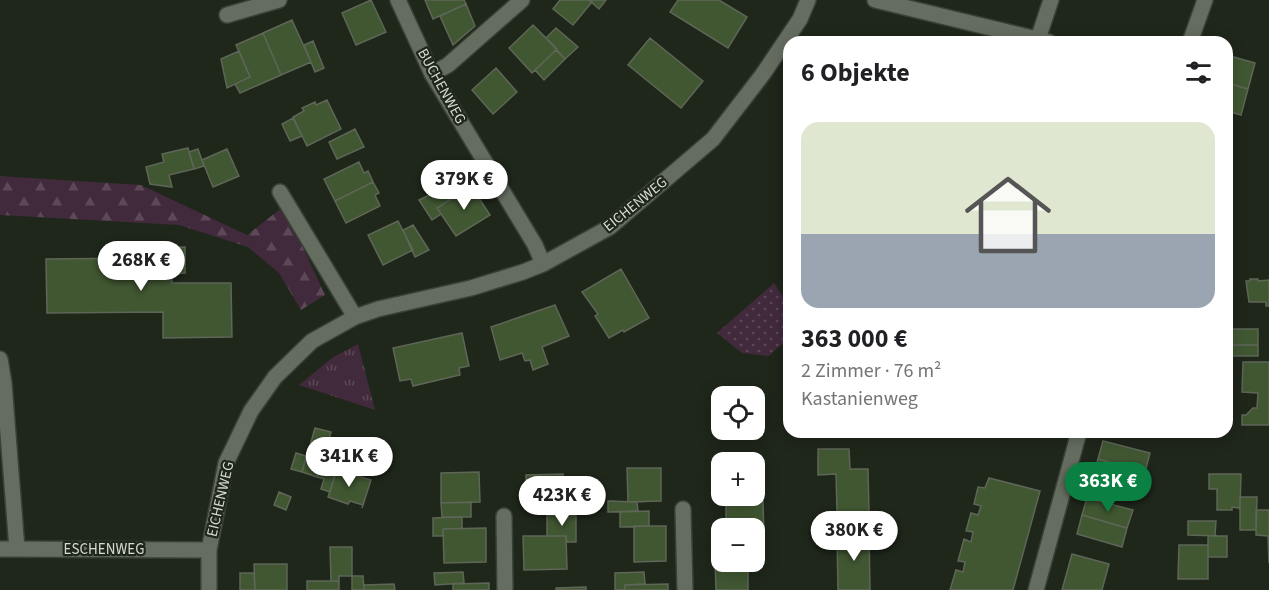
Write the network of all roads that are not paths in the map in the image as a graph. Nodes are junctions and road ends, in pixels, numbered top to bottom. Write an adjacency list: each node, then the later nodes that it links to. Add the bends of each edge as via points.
1 (279, 0): 8 (street)
2 (398, 0): 14 (street, BUCHENWEG)
3 (522, 0): 14 (street, via 448,65)
4 (808, 0): 9 (street, EICHENWEG)
5 (875, 0): 10 (street)
6 (1051, 0): 11 (street)
7 (1205, 0): 12 (street)
8 (226, 15)
9 (788, 36)
10 (1023, 36)
11 (1045, 36)
12 (1192, 36)
13 (783, 44): 16 (street, EICHENWEG, via 714,138 610,227)
14 (432, 74): 16 (street, BUCHENWEG)
15 (280, 192): 17 (street)
16 (543, 264): 17 (street, EICHENWEG, via 471,288)
17 (355, 317): 24 (street, EICHENWEG, via 312,341 275,377 251,411 226,464)
18 (0, 359): 23 (street)
19 (1077, 438): 28 (street)
20 (683, 509): 27 (street)
21 (504, 516): 26 (street)
22 (0, 549): 23 (street, ESCHENWEG)
23 (17, 549): 24 (street, ESCHENWEG)
24 (209, 550): 25 (street, EICHENWEG)
25 (209, 590)
26 (505, 590)
27 (685, 590)
28 (1036, 590)

